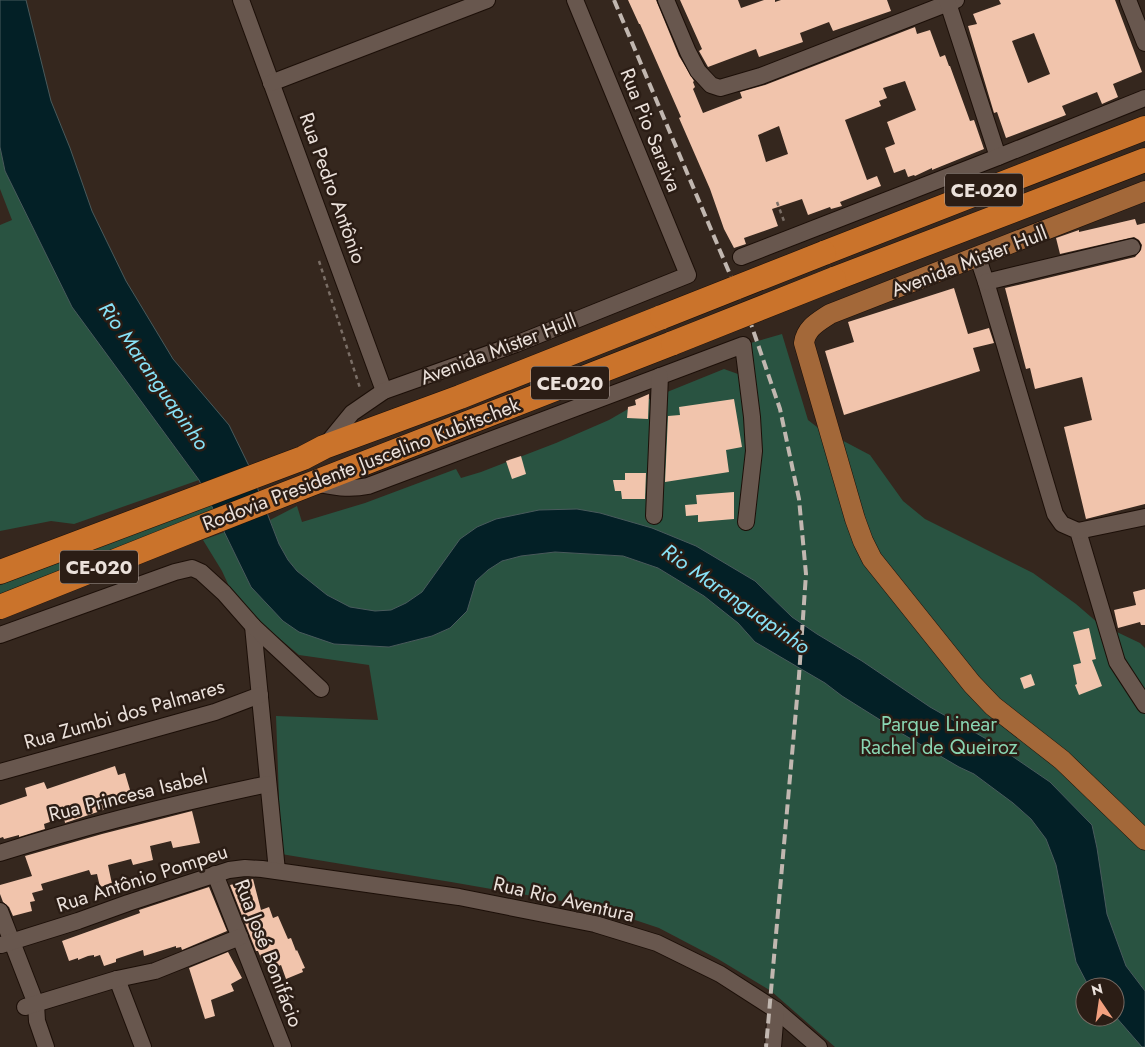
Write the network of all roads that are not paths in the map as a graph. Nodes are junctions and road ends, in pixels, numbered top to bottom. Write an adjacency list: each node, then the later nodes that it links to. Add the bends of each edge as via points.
1 (242, 0): 8 (street, Rua Pedro Antônio)
2 (487, 0): 8 (street)
3 (575, 0): 17 (street, Rua Pio Saraiva)
4 (666, 0): 5 (street, via 698,71 711,85 720,88 761,76)
5 (950, 1): 11 (street)
6 (1129, 1): 7 (street)
7 (1145, 43)
8 (271, 83): 21 (street, Rua Pedro Antônio)
9 (1145, 98): 11 (street)
10 (1145, 128): 22 (highway, Rodovia Presidente Juscelino Kubitschek / CE-020, bridge)
11 (998, 157): 15 (street)
12 (1145, 160): 18 (highway, Avenida Mister Hull / CE-020)
13 (1145, 192): 16 (main road, Avenida Mister Hull)
14 (1132, 247): 19 (street)
15 (741, 257)
16 (978, 258): 19 (street); 39 (main road, Avenida Mister Hull, via 830,314 811,328 804,343 855,519 872,559 993,706 1062,760)
17 (688, 275): 21 (street, Avenida Mister Hull, via 516,344)
18 (834, 279): 23 (highway, Rodovia Presidente Juscelino Kubitschek / CE-020, bridge)
19 (986, 282): 27 (street, via 1055,514 1062,524)
20 (660, 376): 23 (street, via 368,486 355,489); 24 (street); 26 (street, via 743,345 754,451)
21 (384, 391): 22 (street, Avenida Mister Hull, via 352,413)
22 (313, 452): 28 (highway, Rodovia Presidente Juscelino Kubitschek / CE-020)
23 (310, 484): 31 (highway, Rodovia Presidente Juscelino Kubitschek / CE-020)
24 (654, 516)
25 (1145, 517): 27 (street)
26 (746, 522)
27 (1078, 531): 36 (street, via 1117,662)
28 (58, 549): 29 (highway); 30 (highway, Rodovia Presidente Juscelino Kubitschek / CE-020)
29 (0, 559)
30 (0, 572)
31 (0, 607)
32 (253, 626): 33 (street, via 210,580 192,568); 34 (street); 35 (street, Rua José Bonifácio)
33 (0, 635)
34 (321, 689)
35 (260, 695): 37 (street, Rua Zumbi dos Palmares, via 215,712); 38 (street, Rua José Bonifácio)
36 (1145, 704)
37 (0, 772)
38 (268, 784): 40 (street, Rua Princesa Isabel, via 50,836); 41 (street, Rua José Bonifácio)
39 (1145, 840)
40 (0, 852)
41 (277, 871): 42 (street, Rua Antônio Pompeu, via 245,868); 43 (street, Rua Antônio Pompeu)
42 (215, 874): 45 (street, Rua José Bonifácio); 46 (street, Rua Antônio Pompeu, via 78,922)
43 (298, 874): 49 (street, Rua Rio Aventura, via 459,897 595,924 657,943 720,974)
44 (0, 911): 46 (street)
45 (240, 937): 47 (street, via 175,964); 52 (street, Rua José Bonifácio)
46 (4, 943): 48 (street)
47 (117, 980): 48 (street); 51 (street)
48 (31, 1005): 50 (street)
49 (776, 1010): 53 (street); 54 (street, Rua Rio Aventura)
50 (46, 1047)
51 (143, 1047)
52 (283, 1047)
53 (772, 1047)
54 (819, 1047)

